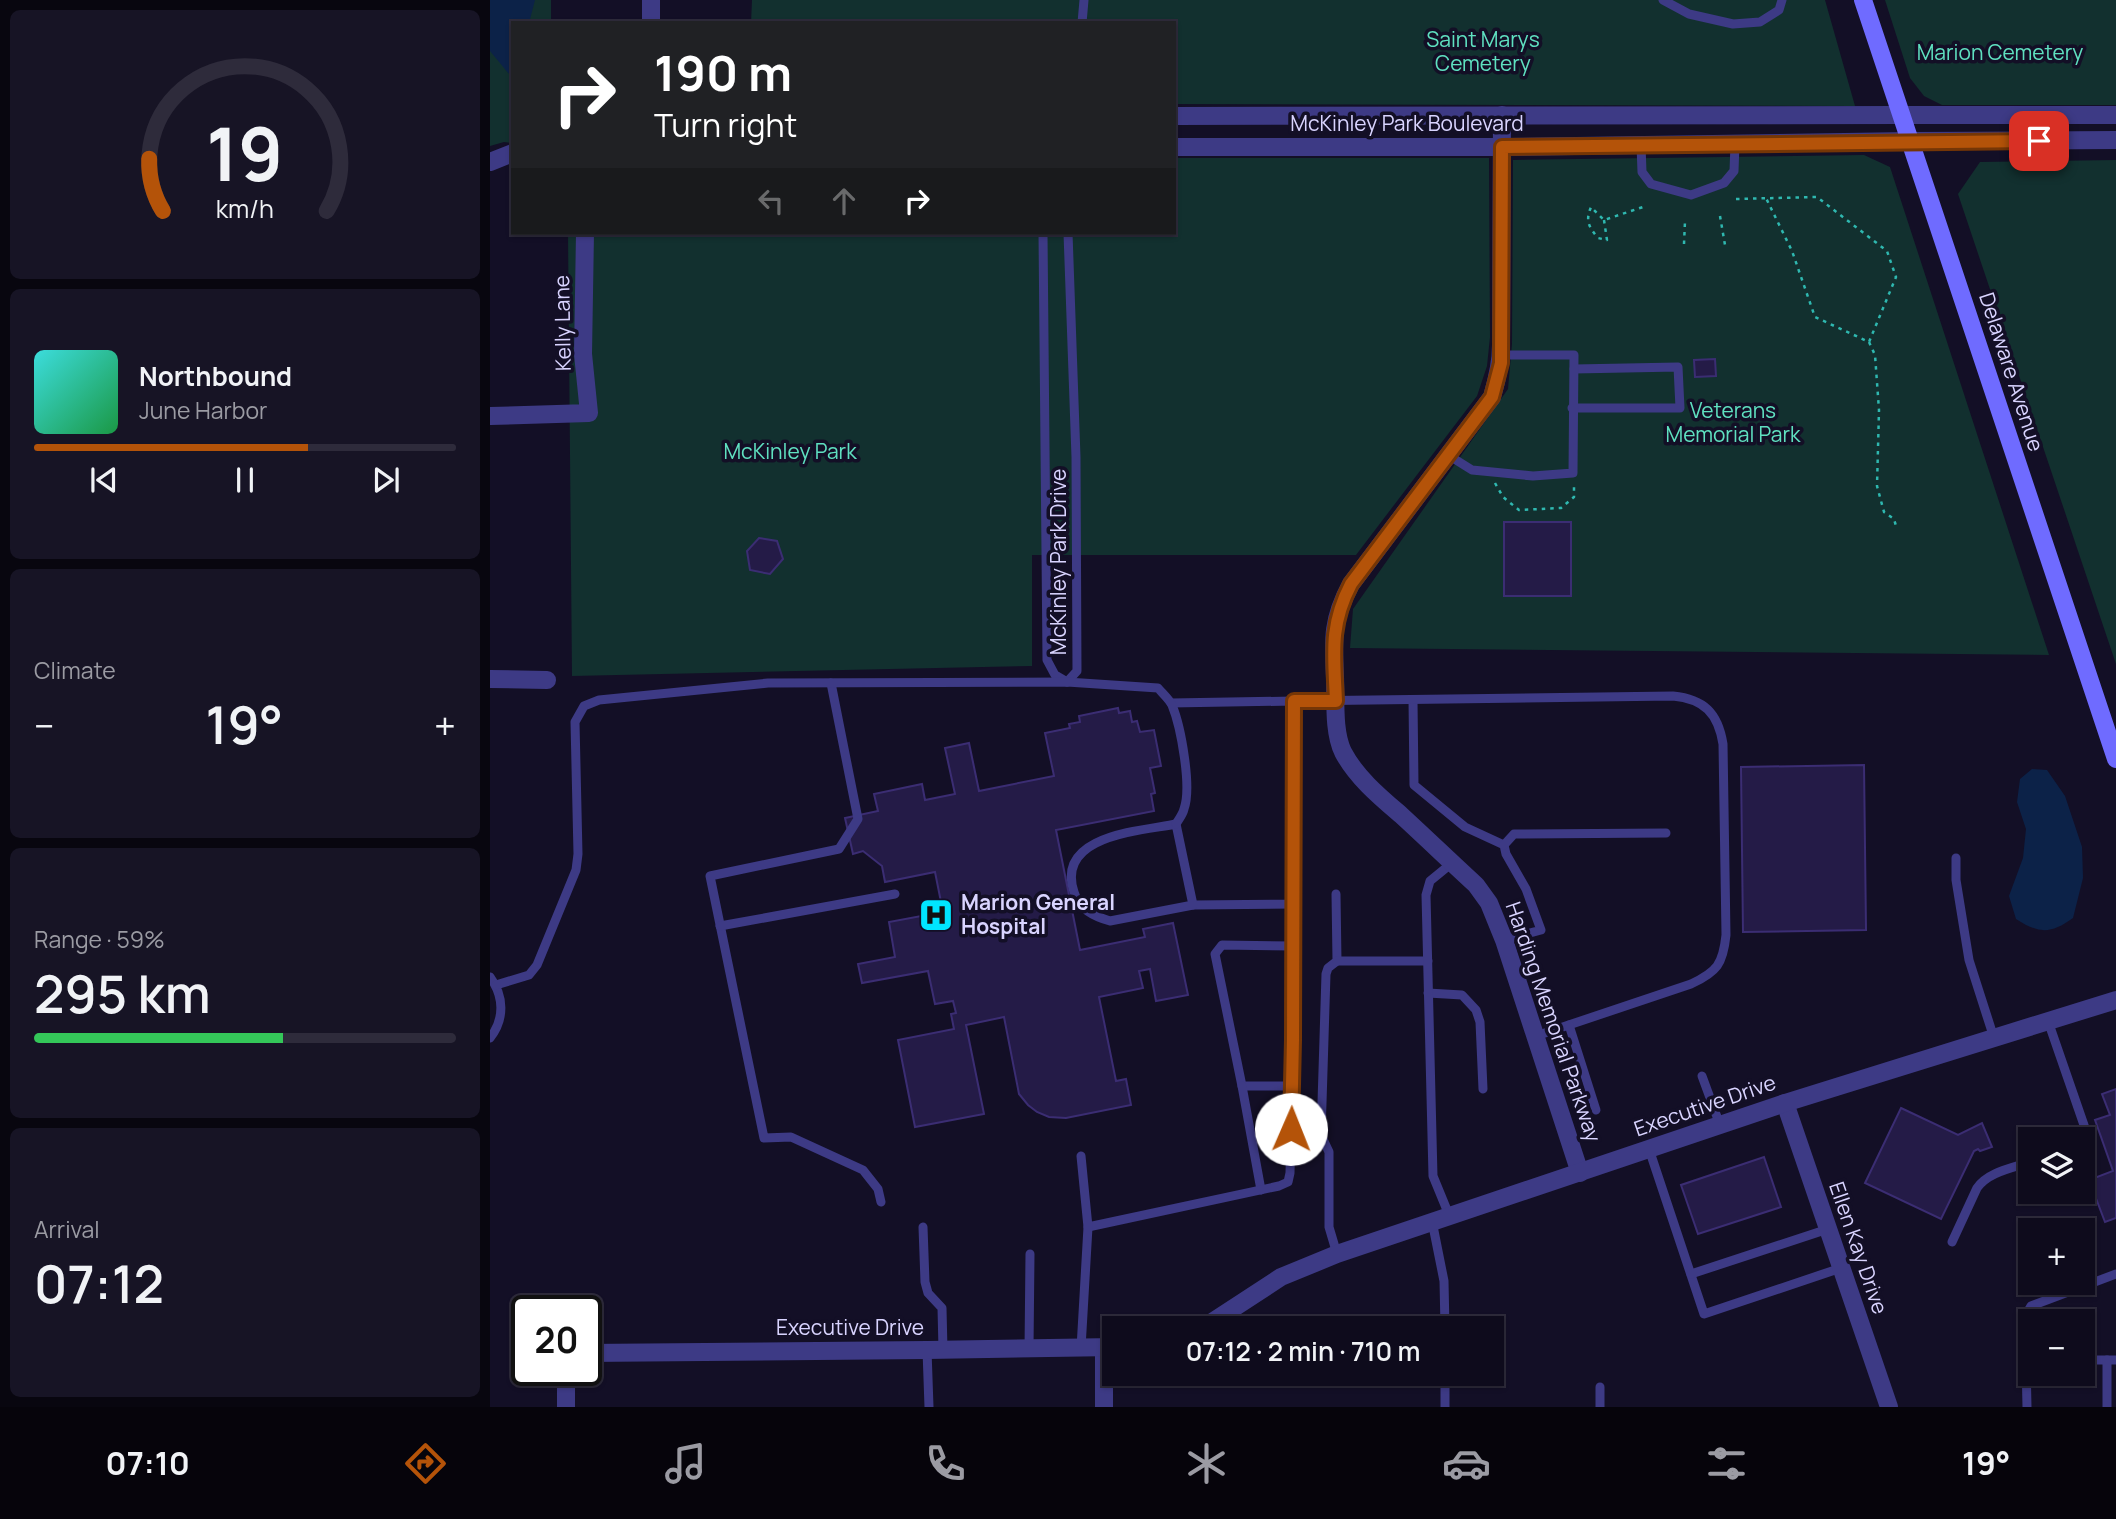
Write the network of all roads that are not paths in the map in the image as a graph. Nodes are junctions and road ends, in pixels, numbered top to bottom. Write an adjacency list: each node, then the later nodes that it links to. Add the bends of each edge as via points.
1 (651, 0): 6 (street)
2 (1084, 0): 7 (lane)
3 (1663, 0): 4 (lane, via 1689,14 1733,24 1760,22 1779,10)
4 (1782, 0)
5 (1863, 0): 9 (main road, Delaware Avenue)
6 (651, 21)
7 (1082, 21)
8 (1502, 115): 11 (street, McKinley Park Boulevard); 12 (street, McKinley Park Boulevard); 18 (street, Harding Memorial Parkway)
9 (1900, 115): 10 (street, McKinley Park Boulevard); 12 (street, McKinley Park Boulevard); 14 (main road, Delaware Avenue)
10 (2116, 115)
11 (1176, 116)
12 (1639, 116): 16 (street)
13 (2116, 140): 14 (street, McKinley Park Boulevard)
14 (1910, 141): 15 (street, McKinley Park Boulevard); 37 (main road, Delaware Avenue)
15 (1735, 143): 16 (street, McKinley Park Boulevard); 16 (lane, via 1734,172 1724,183 1691,195 1651,184 1642,172)
16 (1641, 145): 18 (street, McKinley Park Boulevard)
17 (1176, 147): 18 (street, McKinley Park Boulevard)
18 (1502, 147): 24 (street, Harding Memorial Parkway)
19 (511, 154): 20 (street)
20 (490, 162)
21 (585, 235): 27 (street, Kelly Lane, via 583,354 589,413)
22 (1043, 235): 31 (lane, McKinley Park Drive, via 1047,660 1055,675)
23 (1068, 235): 31 (lane, McKinley Park Drive, via 1077,671)
24 (1501, 355): 25 (lane, via 1574,355); 28 (street, Harding Memorial Parkway, via 1492,397)
25 (1574, 369): 26 (lane); 26 (lane, via 1678,367 1680,408)
26 (1572, 408): 28 (lane, via 1573,473 1533,476 1472,470)
27 (490, 416)
28 (1448, 455): 35 (street, Harding Memorial Parkway, via 1343,599 1333,636)
29 (490, 679): 30 (street)
30 (547, 680)
31 (1067, 682): 32 (lane); 36 (lane, via 1158,688)
32 (831, 683): 47 (lane, via 858,819 839,849 710,876); 52 (lane, via 768,683 599,700 584,706 575,722 576,870 537,965 529,975)
33 (1413, 700): 35 (lane); 40 (lane, via 1414,785 1465,827); 56 (lane, via 1688,697 1702,704 1721,729 1726,935 1718,966 1691,984)
34 (1294, 701): 35 (lane); 36 (lane); 45 (lane)
35 (1336, 701): 42 (street, Harding Memorial Parkway, via 1340,742 1352,766)
36 (1171, 703): 38 (lane, via 1187,789)
37 (2116, 759)
38 (1176, 824): 46 (lane); 46 (lane, via 1092,843 1075,862 1072,888 1086,911 1110,920)
39 (1666, 833): 40 (lane, via 1514,834)
40 (1504, 845): 48 (lane, via 1541,929)
41 (1956, 858): 59 (lane, via 1969,960)
42 (1452, 863): 48 (street, Harding Memorial Parkway, via 1489,903); 51 (lane, via 1430,881 1426,895)
43 (895, 894): 47 (lane)
44 (1336, 894): 50 (lane)
45 (1294, 904): 46 (lane); 49 (lane)
46 (1193, 905)
47 (720, 926): 73 (lane, via 764,1138 791,1137 863,1170 878,1189)
48 (1504, 940): 57 (street, Harding Memorial Parkway)
49 (1294, 946): 61 (lane, via 1222,945 1215,954); 62 (lane)
50 (1337, 961): 51 (lane); 80 (lane, via 1325,974 1321,1135 1329,1152 1329,1227)
51 (1427, 961): 53 (lane)
52 (493, 981): 58 (lane, via 501,1000 501,1016)
53 (1428, 993): 63 (lane, via 1462,995 1476,1010); 74 (lane, via 1433,1176)
54 (2116, 1000): 55 (street, Executive Drive)
55 (2048, 1021): 59 (street, Executive Drive); 67 (lane)
56 (1569, 1025): 57 (lane); 65 (lane)
57 (1536, 1036): 71 (street, Harding Memorial Parkway)
58 (490, 1038)
59 (1994, 1038): 64 (street, Executive Drive)
60 (1702, 1076): 66 (lane)
61 (1242, 1086): 62 (lane); 72 (lane)
62 (1292, 1086): 72 (lane, via 1290,1173 1287,1182)
63 (1483, 1089)
64 (1785, 1103): 66 (street, Executive Drive); 77 (street, Ellen Kay Drive)
65 (1596, 1111)
66 (1720, 1125): 68 (street, Executive Drive)
67 (2085, 1127)
68 (1649, 1149): 71 (street, Executive Drive); 83 (lane)
69 (1082, 1156): 76 (lane)
70 (2018, 1166): 78 (lane, via 1982,1181)
71 (1580, 1173): 74 (street, Executive Drive)
72 (1261, 1190): 76 (lane)
73 (881, 1202)
74 (1440, 1218): 80 (street, Executive Drive); 86 (lane)
75 (923, 1227): 90 (lane, via 925,1282 928,1293 942,1308)
76 (1087, 1227): 87 (lane)
77 (1828, 1228): 81 (street, Ellen Kay Drive); 83 (lane)
78 (1952, 1242)
79 (1030, 1254): 89 (lane)
80 (1337, 1254): 85 (street, Executive Drive, via 1281,1277)
81 (1841, 1268): 83 (lane, via 1704,1314); 103 (street, Ellen Kay Drive)
82 (2116, 1274): 84 (lane)
83 (1691, 1275)
84 (2029, 1309)
85 (1221, 1316)
86 (1445, 1316)
87 (1081, 1348): 88 (street, Executive Drive); 89 (street, Executive Drive)
88 (1102, 1348)
89 (1029, 1349): 90 (street, Executive Drive)
90 (935, 1350): 91 (street, Executive Drive); 99 (lane)
91 (602, 1353)
92 (2112, 1360): 105 (lane)
93 (566, 1386): 98 (street)
94 (1106, 1386): 100 (street)
95 (1445, 1386): 101 (lane)
96 (2027, 1386): 104 (lane)
97 (1600, 1387): 102 (lane)
98 (566, 1407)
99 (929, 1407)
100 (1104, 1407)
101 (1445, 1407)
102 (1600, 1407)
103 (1889, 1407)
104 (2026, 1407)
105 (2107, 1407)

